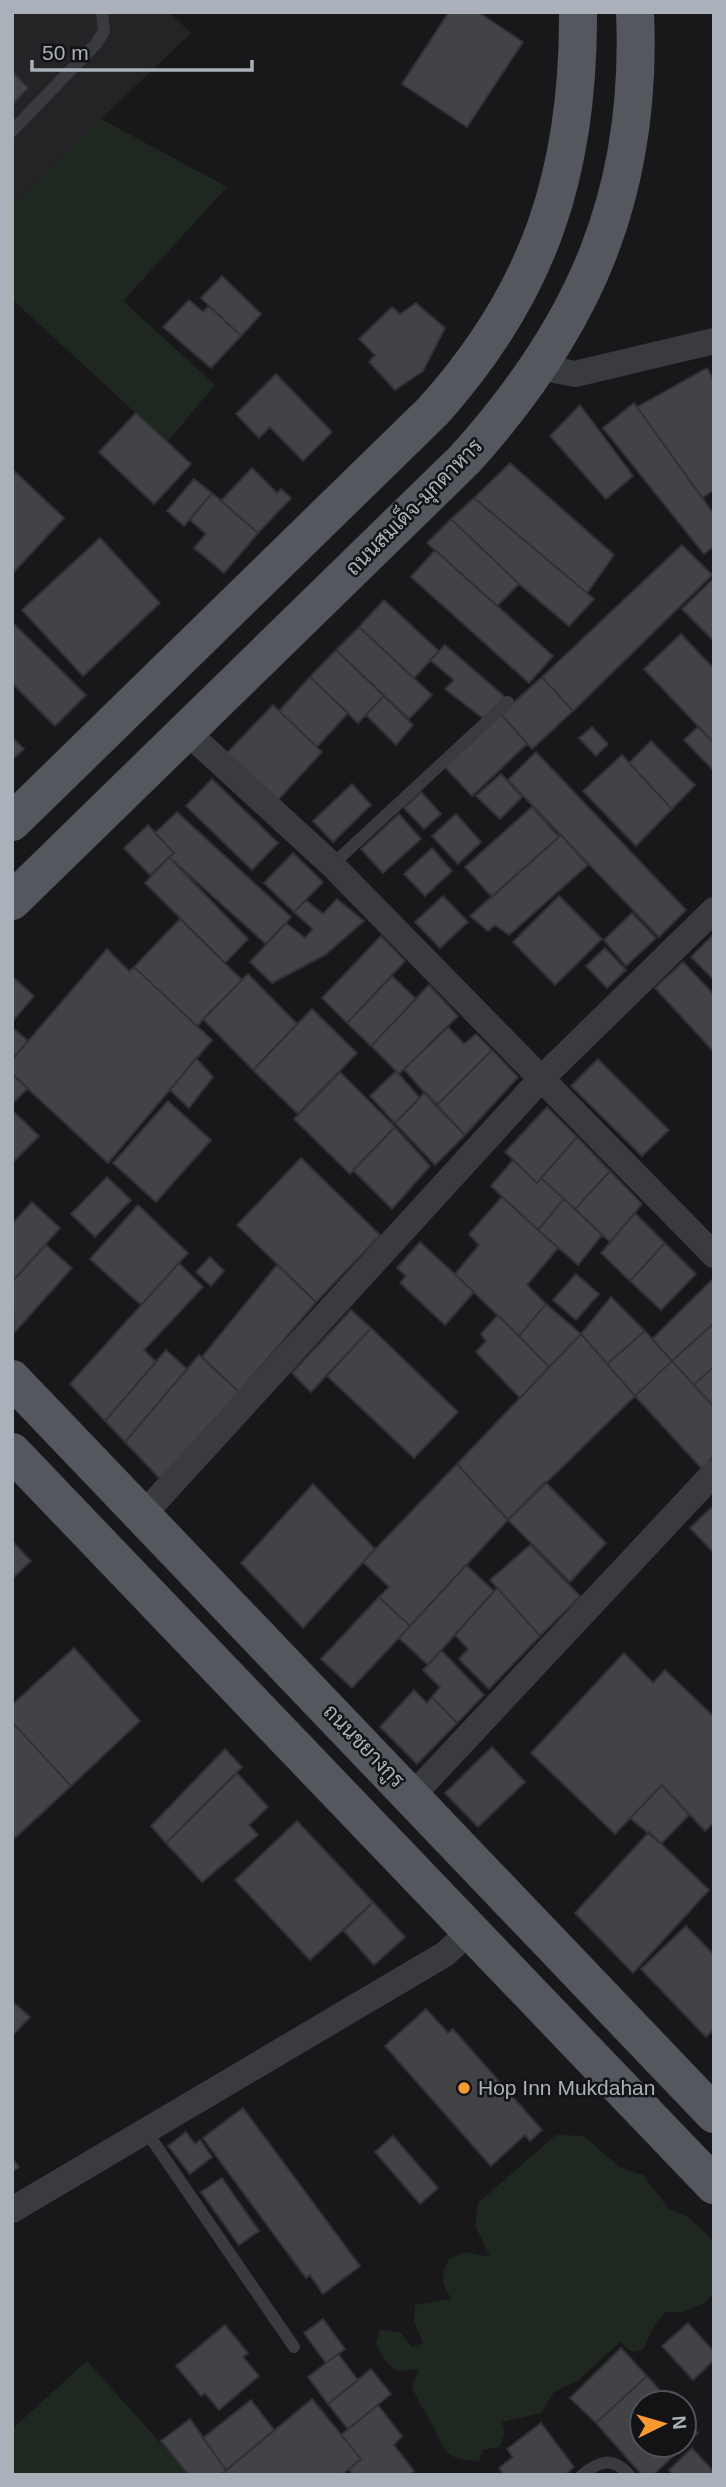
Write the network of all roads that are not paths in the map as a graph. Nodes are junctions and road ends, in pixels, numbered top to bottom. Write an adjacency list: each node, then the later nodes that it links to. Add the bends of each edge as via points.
1 (102, 12): 4 (lane, via 104,31 96,44)
2 (578, 12): 9 (main road, via 576,96 569,150 555,202 517,294 488,343 433,411)
3 (635, 12): 6 (main road, ถนนสมเด็จ-มุกดาหาร, via 634,116 622,181 607,236)
4 (12, 131)
5 (714, 341): 6 (street, via 575,374)
6 (540, 367): 8 (main road, ถนนสมเด็จ-มุกดาหาร, via 465,459)
7 (508, 702): 10 (lane)
8 (186, 731): 10 (street); 11 (main road, ถนนสมเด็จ-มุกดาหาร)
9 (12, 822)
10 (332, 865): 13 (street)
11 (12, 901)
12 (714, 910): 13 (street)
13 (540, 1080): 14 (street); 18 (street)
14 (714, 1255)
15 (12, 1379): 18 (main road, ถนนชยางกูร)
16 (12, 1452): 20 (main road)
17 (714, 1473): 19 (street)
18 (142, 1516): 19 (main road, ถนนชยางกูร)
19 (412, 1796): 21 (main road, ถนนชยางกูร)
20 (470, 1931): 22 (street, via 445,1954); 23 (main road)
21 (714, 2114)
22 (146, 2131): 24 (street); 25 (lane)
23 (714, 2185)
24 (12, 2210)
25 (294, 2347)
26 (582, 2475): 27 (lane, via 606,2461)
27 (629, 2475)

